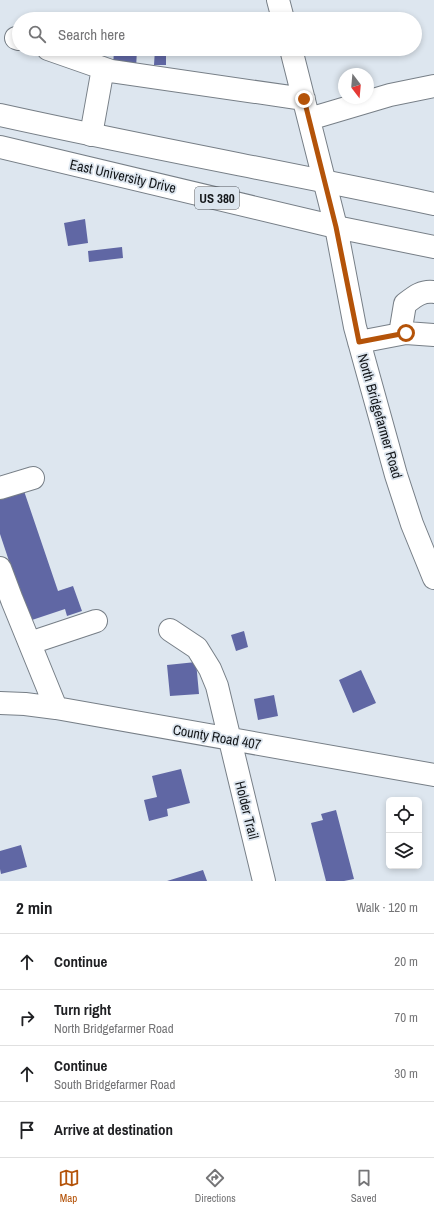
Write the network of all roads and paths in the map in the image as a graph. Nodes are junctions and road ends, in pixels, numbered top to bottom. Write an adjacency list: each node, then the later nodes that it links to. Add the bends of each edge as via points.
1 (278, 0): 2 (main road)
2 (281, 12)
3 (68, 56): 5 (main road)
4 (293, 56): 7 (main road, North Bridgefarmer Road)
5 (103, 68): 7 (main road); 9 (main road)
6 (434, 86): 7 (main road)
7 (307, 109): 11 (main road, North Bridgefarmer Road)
8 (0, 115): 9 (main road)
9 (91, 135): 11 (main road)
10 (0, 147): 13 (main road, East University Drive / US 380)
11 (323, 180): 12 (main road); 13 (main road, North Bridgefarmer Road)
12 (434, 204)
13 (336, 227): 14 (main road, East University Drive / US 380); 18 (main road, North Bridgefarmer Road)
14 (434, 246)
15 (434, 292): 16 (main road, via 427,291 405,304)
16 (400, 334): 17 (main road); 18 (main road)
17 (434, 334)
18 (359, 342): 22 (main road, North Bridgefarmer Road, via 396,475)
19 (33, 478): 20 (main road)
20 (0, 488)
21 (0, 568): 25 (main road)
22 (434, 578)
23 (96, 621): 25 (main road)
24 (170, 630): 28 (main road, Holder Trail, via 197,648 210,670 217,686)
25 (30, 643): 27 (main road)
26 (0, 703): 27 (main road, County Road 407)
27 (56, 708): 28 (main road, County Road 407)
28 (230, 740): 29 (main road, County Road 407); 30 (main road, Holder Trail)
29 (434, 775)
30 (264, 881)

